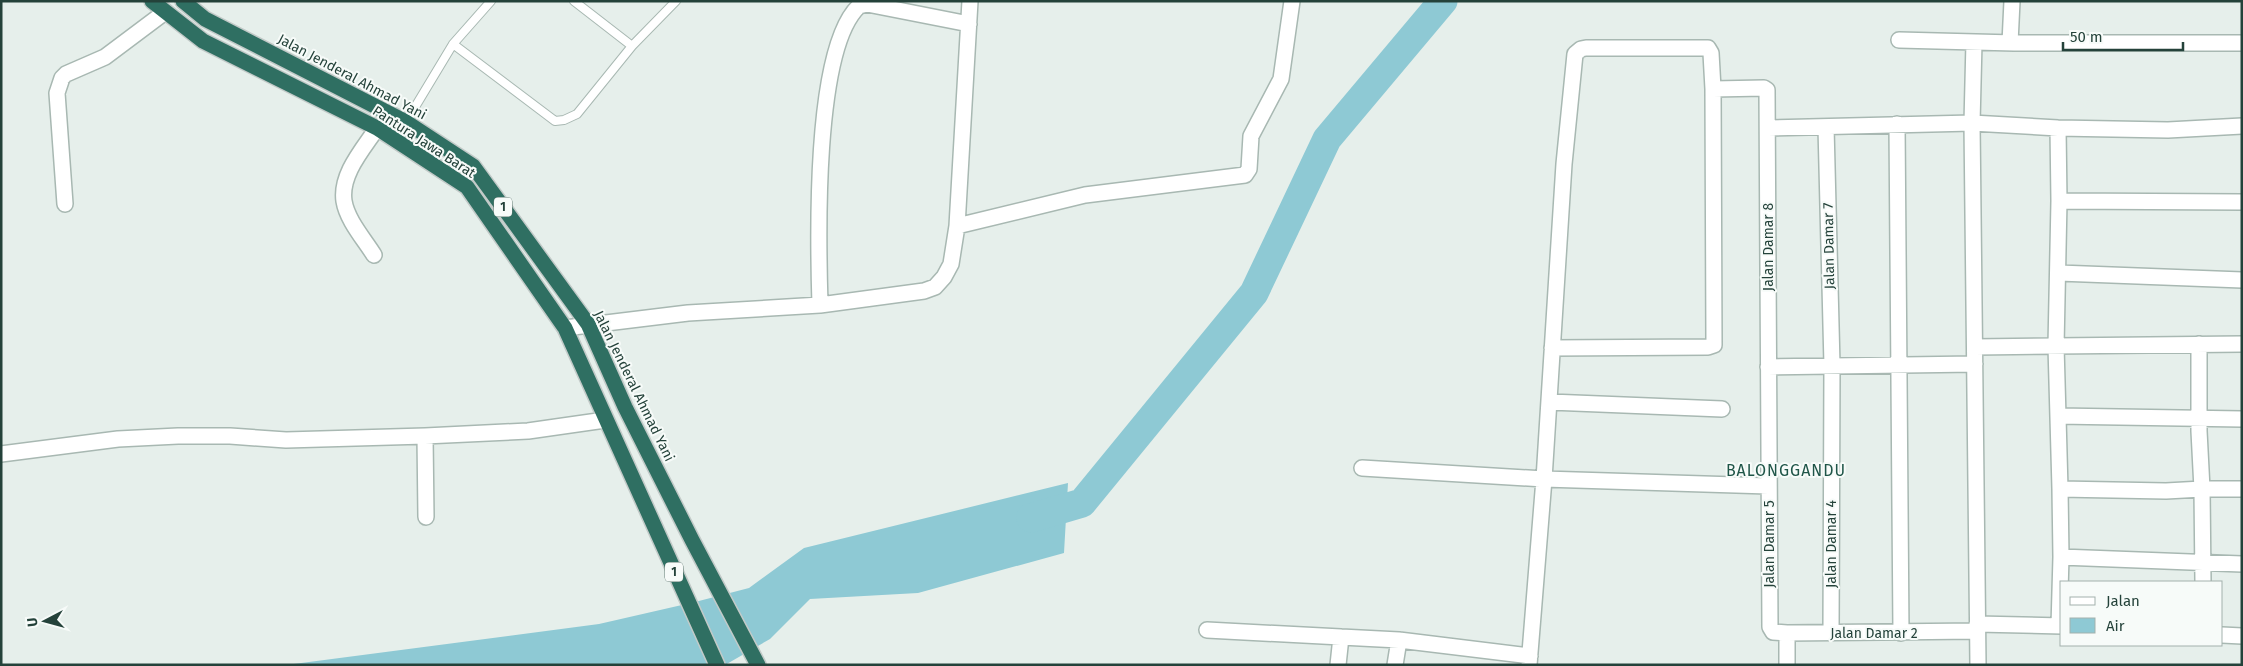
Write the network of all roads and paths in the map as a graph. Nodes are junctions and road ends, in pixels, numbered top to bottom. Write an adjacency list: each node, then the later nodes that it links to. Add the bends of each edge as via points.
1 (152, 1): 9 (highway, Pantura Jawa Barat / 1)
2 (183, 1): 18 (highway, Jalan Jenderal Ahmad Yani / 1, via 205,19)
3 (490, 1): 15 (lane)
4 (574, 1): 16 (lane)
5 (676, 1): 16 (lane)
6 (970, 1): 10 (street)
7 (1292, 1): 29 (street, via 1282,79 1251,136 1249,169 1245,174 1085,195)
8 (2012, 1): 13 (street)
9 (165, 12): 23 (highway, Pantura Jawa Barat / 1, via 203,41); 28 (street, via 105,57 62,78 57,93)
10 (969, 24): 29 (street); 33 (street, via 867,4 856,8 847,23 830,67 827,97 820,175)
11 (1899, 40): 12 (street)
12 (1974, 42): 13 (street); 19 (street)
13 (2010, 43): 14 (street)
14 (2242, 43)
15 (453, 44): 16 (lane, via 555,121 577,114); 18 (lane)
16 (632, 46)
17 (1713, 89): 24 (street, Jalan Damar 8, via 1766,88); 40 (street, via 1713,346); 40 (street, via 1708,48 1586,48 1575,54)
18 (406, 122): 34 (highway, Jalan Jenderal Ahmad Yani / 1, via 474,166)
19 (1972, 123): 20 (street); 25 (street); 39 (street)
20 (1897, 124): 22 (street); 43 (street)
21 (2242, 126): 25 (street, via 2168,130)
22 (1826, 127): 24 (street); 42 (street, Jalan Damar 7)
23 (377, 128): 30 (street, via 353,163 346,181 344,200 352,221); 35 (highway, Pantura Jawa Barat / 1, via 467,187)
24 (1768, 128): 44 (street, Jalan Damar 8)
25 (2058, 128): 26 (street)
26 (2059, 201): 27 (street); 31 (street)
27 (2242, 202)
28 (64, 204)
29 (957, 226): 33 (street, via 950,264 935,286 924,292)
30 (374, 255)
31 (2059, 273): 32 (street); 38 (street)
32 (2242, 280)
33 (820, 305): 34 (street, via 688,313)
34 (588, 324): 35 (street); 46 (highway, Jalan Jenderal Ahmad Yani / 1)
35 (564, 328): 50 (highway, Pantura Jawa Barat / 1)
36 (2199, 344): 37 (street); 38 (street); 51 (street)
37 (2242, 344)
38 (2056, 346): 39 (street); 48 (street)
39 (1975, 347): 41 (street)
40 (1552, 348): 45 (street)
41 (1975, 364): 43 (street); 67 (street)
42 (1832, 365): 43 (street); 44 (street); 71 (street, Jalan Damar 4)
43 (1900, 365): 72 (street)
44 (1768, 367): 56 (street, Jalan Damar 5)
45 (1550, 402): 47 (street); 55 (street)
46 (625, 407): 50 (highway); 79 (highway, Jalan Jenderal Ahmad Yani / 1)
47 (1722, 409)
48 (2058, 416): 51 (street); 57 (street)
49 (2242, 419): 51 (street)
50 (605, 420): 52 (street, via 528,431); 78 (highway, Pantura Jawa Barat / 1)
51 (2199, 420): 58 (street)
52 (425, 436): 53 (street, via 286,440 178,436 118,439); 60 (street)
53 (1, 454)
54 (1362, 468): 55 (street)
55 (1544, 479): 56 (street); 77 (street)
56 (1768, 486): 69 (street, Jalan Damar 5)
57 (2060, 489): 58 (street); 61 (street)
58 (2202, 489): 59 (street); 62 (street)
59 (2242, 489)
60 (426, 517)
61 (2061, 557): 62 (street); 64 (street)
62 (2204, 562): 63 (street); 65 (street)
63 (2242, 564)
64 (2061, 581)
65 (2203, 581)
66 (2060, 626): 67 (street, Jalan Damar 2)
67 (1977, 628): 72 (street, Jalan Damar 2); 83 (street)
68 (1207, 630): 75 (street)
69 (1771, 630): 70 (street, Jalan Damar 2)
70 (1787, 633): 71 (street, Jalan Damar 2); 82 (street)
71 (1831, 633): 72 (street, Jalan Damar 2)
72 (1901, 633)
73 (2223, 634): 74 (street)
74 (2242, 636)
75 (1341, 637): 76 (street); 80 (street)
76 (1399, 640): 77 (street); 81 (street)
77 (1529, 660)
78 (717, 665)
79 (758, 665)
80 (1338, 665)
81 (1395, 665)
82 (1787, 665)
83 (1978, 665)

